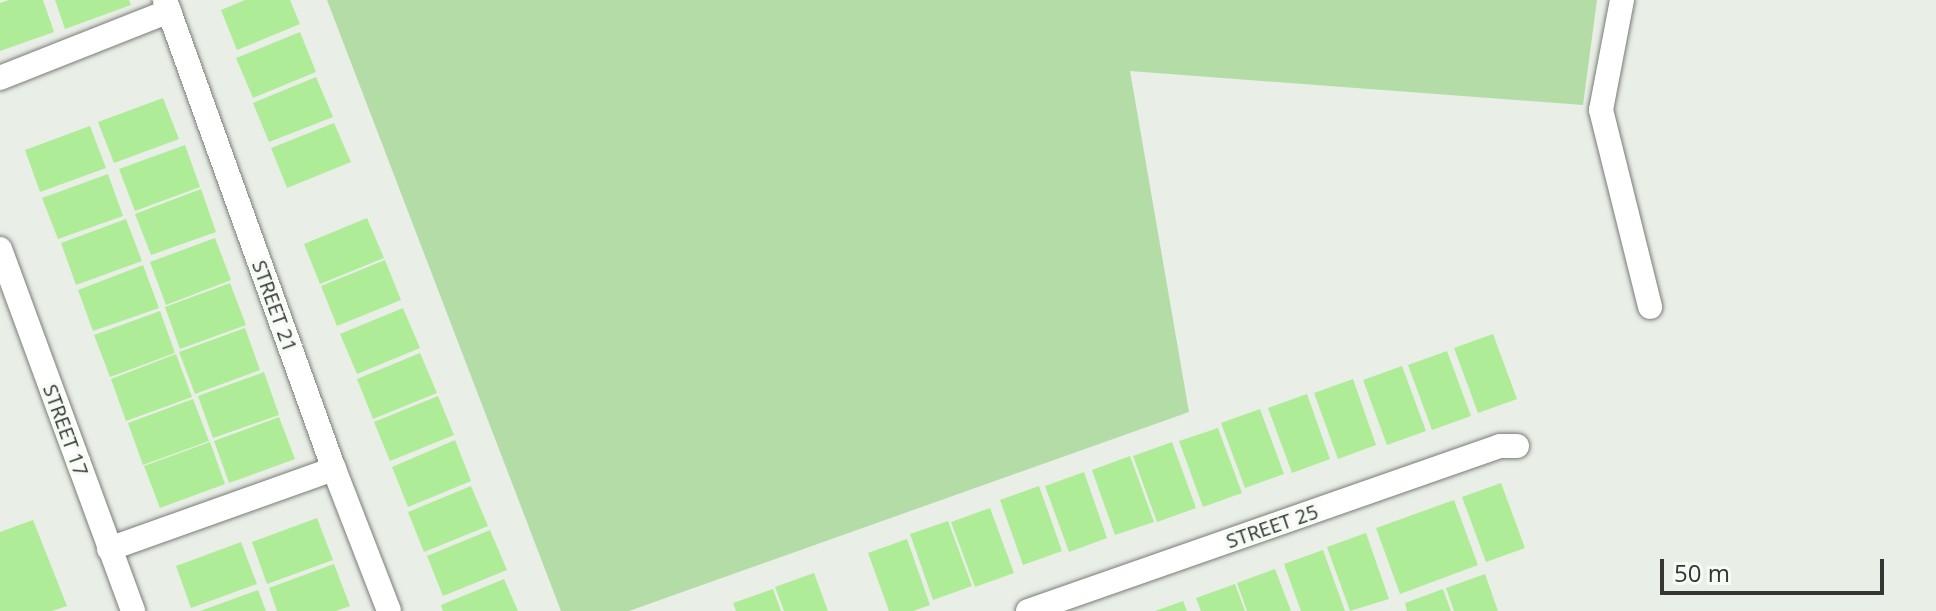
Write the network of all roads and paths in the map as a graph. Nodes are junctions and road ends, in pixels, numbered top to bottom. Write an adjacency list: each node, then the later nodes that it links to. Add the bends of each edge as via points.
1 (1622, 0): 5 (street, via 1601,110)
2 (167, 6): 3 (street); 7 (street, STREET 21)
3 (0, 78)
4 (0, 249): 8 (street, STREET 17)
5 (1650, 307)
6 (1517, 446): 11 (street, STREET 25, via 1500,446)
7 (334, 469): 8 (street); 10 (street, STREET 21)
8 (109, 549): 9 (street, STREET 17)
9 (129, 610)
10 (389, 611)
11 (1028, 611)

